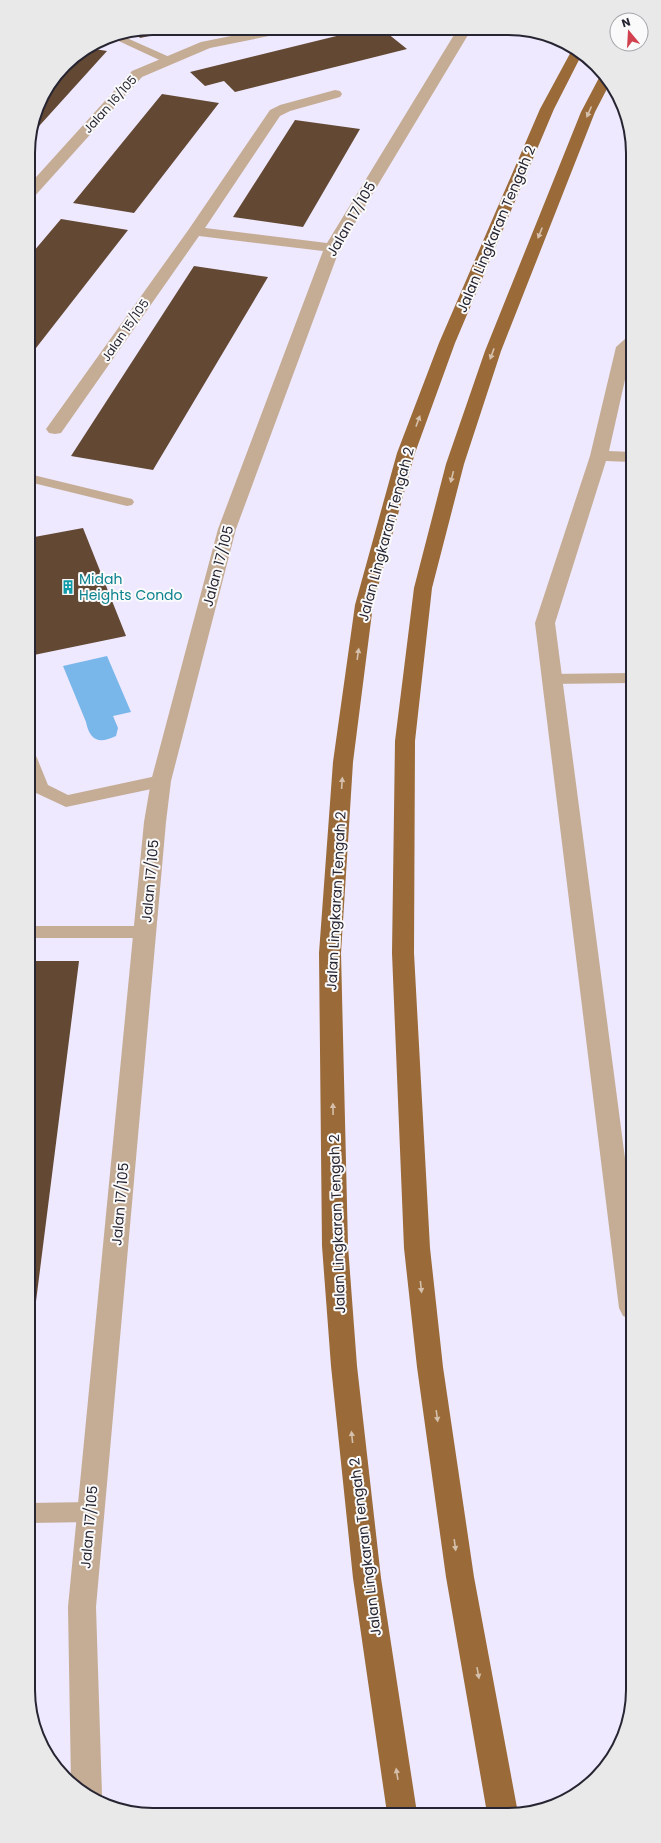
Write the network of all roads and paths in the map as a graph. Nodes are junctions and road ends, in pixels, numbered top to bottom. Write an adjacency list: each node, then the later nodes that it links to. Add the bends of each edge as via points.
1 (255, 35): 5 (street, Jalan 16/105, via 206,45)
2 (461, 35): 10 (street, Jalan 17/105)
3 (122, 39): 5 (lane)
4 (574, 56): 27 (highway, Jalan Lingkaran Tengah 2, one-way to 4, via 367,1578 344,1366 335,1246 330,954 343,762 364,605 406,452 447,343 503,211 547,109)
5 (170, 61): 8 (street, Jalan 16/105, via 137,74)
6 (603, 83): 28 (highway, one-way to 28, via 588,112 493,351 455,464 423,588 405,741 403,953 417,1248 430,1367 460,1577)
7 (335, 94): 9 (street, Jalan 15/105, via 275,113)
8 (35, 187)
9 (195, 231): 10 (street); 12 (street, Jalan 15/105)
10 (332, 248): 20 (street, Jalan 17/105, via 227,529)
11 (626, 346): 13 (street)
12 (55, 429)
13 (599, 456): 14 (street); 18 (street, via 545,623)
14 (626, 457)
15 (35, 479): 16 (lane)
16 (127, 502)
17 (626, 678): 18 (lane)
18 (551, 679): 23 (street)
19 (35, 772): 20 (lane, via 42,789 66,801)
20 (161, 781): 22 (street, Jalan 17/105)
21 (35, 932): 22 (lane)
22 (145, 932): 24 (street, Jalan 17/105)
23 (626, 1256)
24 (90, 1512): 25 (lane); 26 (street, Jalan 17/105, via 82,1607)
25 (35, 1513)
26 (87, 1788)
27 (401, 1808)
28 (502, 1808)

